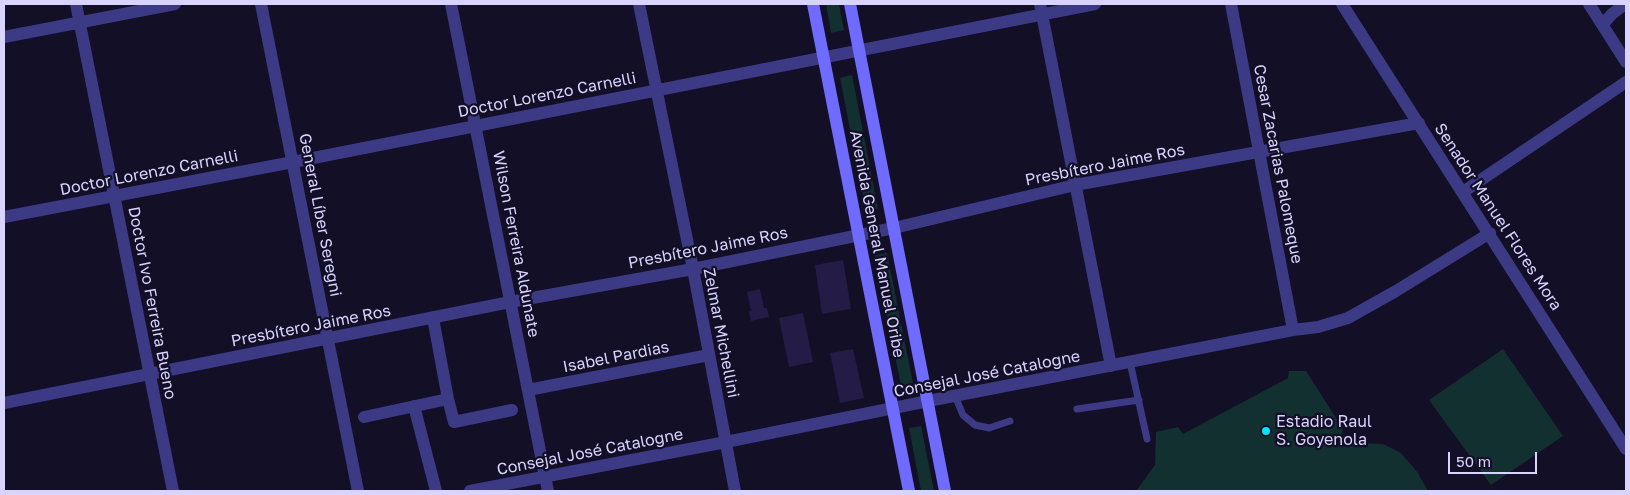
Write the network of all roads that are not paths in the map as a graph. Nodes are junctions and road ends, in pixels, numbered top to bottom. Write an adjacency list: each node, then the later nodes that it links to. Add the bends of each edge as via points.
1 (76, 4): 14 (street, Doctor Ivo Ferreira Bueno)
2 (175, 4): 14 (street)
3 (261, 4): 25 (street, General Líber Seregni)
4 (451, 4): 23 (street, Wilson Ferreira Aldunate)
5 (639, 4): 21 (street, Zelmar Michellini)
6 (813, 4): 18 (main road, Avenida General Manuel Oribe)
7 (850, 4): 17 (main road, Avenida General Manuel Oribe)
8 (1095, 4): 13 (street, Doctor Lorenzo Carnelli)
9 (1231, 4): 24 (street, Cesar Zacarias Palomeque)
10 (1342, 4): 22 (street, Senador Manuel Flores Mora)
11 (1589, 4): 15 (street)
12 (1625, 4): 15 (street)
13 (1041, 9): 17 (street, Doctor Lorenzo Carnelli); 26 (street)
14 (80, 22): 16 (street); 28 (street, Doctor Ivo Ferreira Bueno)
15 (1603, 24): 19 (street)
16 (4, 37)
17 (859, 49): 18 (street, Doctor Lorenzo Carnelli); 30 (main road, Avenida General Manuel Oribe)
18 (824, 58): 21 (street, Doctor Lorenzo Carnelli); 32 (main road, Avenida General Manuel Oribe)
19 (1626, 62)
20 (1626, 82): 27 (street)
21 (656, 90): 23 (street, Doctor Lorenzo Carnelli); 33 (street, Zelmar Michellini)
22 (1419, 123): 24 (street, Presbítero Jaime Ros); 27 (street, Senador Manuel Flores Mora)
23 (476, 125): 25 (street, Doctor Lorenzo Carnelli); 34 (street, Wilson Ferreira Aldunate)
24 (1260, 152): 26 (street, Presbítero Jaime Ros); 36 (street, Cesar Zacarias Palomeque)
25 (292, 162): 28 (street, Doctor Lorenzo Carnelli); 37 (street, General Líber Seregni)
26 (1075, 185): 30 (street, Presbítero Jaime Ros); 40 (street)
27 (1463, 192): 31 (street, Senador Manuel Flores Mora)
28 (115, 196): 29 (street, Doctor Lorenzo Carnelli); 41 (street, Doctor Ivo Ferreira Bueno)
29 (4, 217)
30 (894, 228): 32 (street, Presbítero Jaime Ros); 46 (main road, Avenida General Manuel Oribe)
31 (1490, 233): 36 (street, Consejal José Catalogne, via 1348,318); 56 (street, Senador Manuel Flores Mora)
32 (858, 235): 33 (street, Presbítero Jaime Ros); 49 (main road, Avenida General Manuel Oribe)
33 (693, 269): 34 (street, Presbítero Jaime Ros); 38 (street, Zelmar Michellini)
34 (510, 302): 35 (street, Presbítero Jaime Ros); 42 (street, Wilson Ferreira Aldunate)
35 (433, 318): 37 (street, Presbítero Jaime Ros); 44 (street)
36 (1293, 330): 39 (street, Consejal José Catalogne)
37 (328, 339): 41 (street, Presbítero Jaime Ros); 59 (street, General Líber Seregni)
38 (709, 355): 42 (street, Isabel Pardias); 55 (street, Zelmar Michellini)
39 (1130, 362): 40 (street, Consejal José Catalogne); 45 (lane)
40 (1111, 366): 43 (street, Consejal José Catalogne)
41 (150, 374): 47 (street, Presbítero Jaime Ros); 58 (street, Doctor Ivo Ferreira Bueno)
42 (528, 390): 57 (street, Wilson Ferreira Aldunate)
43 (955, 396): 46 (street, Consejal José Catalogne); 53 (lane, via 963,415 975,425 989,428)
44 (448, 399): 48 (street); 51 (street, via 454,422)
45 (1139, 400): 50 (lane); 54 (lane)
46 (928, 401): 49 (street, Consejal José Catalogne); 65 (main road, Avenida General Manuel Oribe)
47 (4, 403)
48 (414, 406): 52 (street); 60 (street)
49 (893, 409): 55 (street, Consejal José Catalogne); 64 (main road, Avenida General Manuel Oribe)
50 (1077, 409)
51 (512, 410)
52 (364, 417)
53 (1010, 421)
54 (1147, 439)
55 (726, 442): 57 (street, Consejal José Catalogne); 63 (street, Zelmar Michellini)
56 (1626, 448)
57 (545, 478): 61 (street, Consejal José Catalogne); 62 (street, Wilson Ferreira Aldunate)
58 (174, 491)
59 (358, 491)
60 (436, 491)
61 (470, 491)
62 (548, 491)
63 (735, 491)
64 (909, 491)
65 (945, 491)

